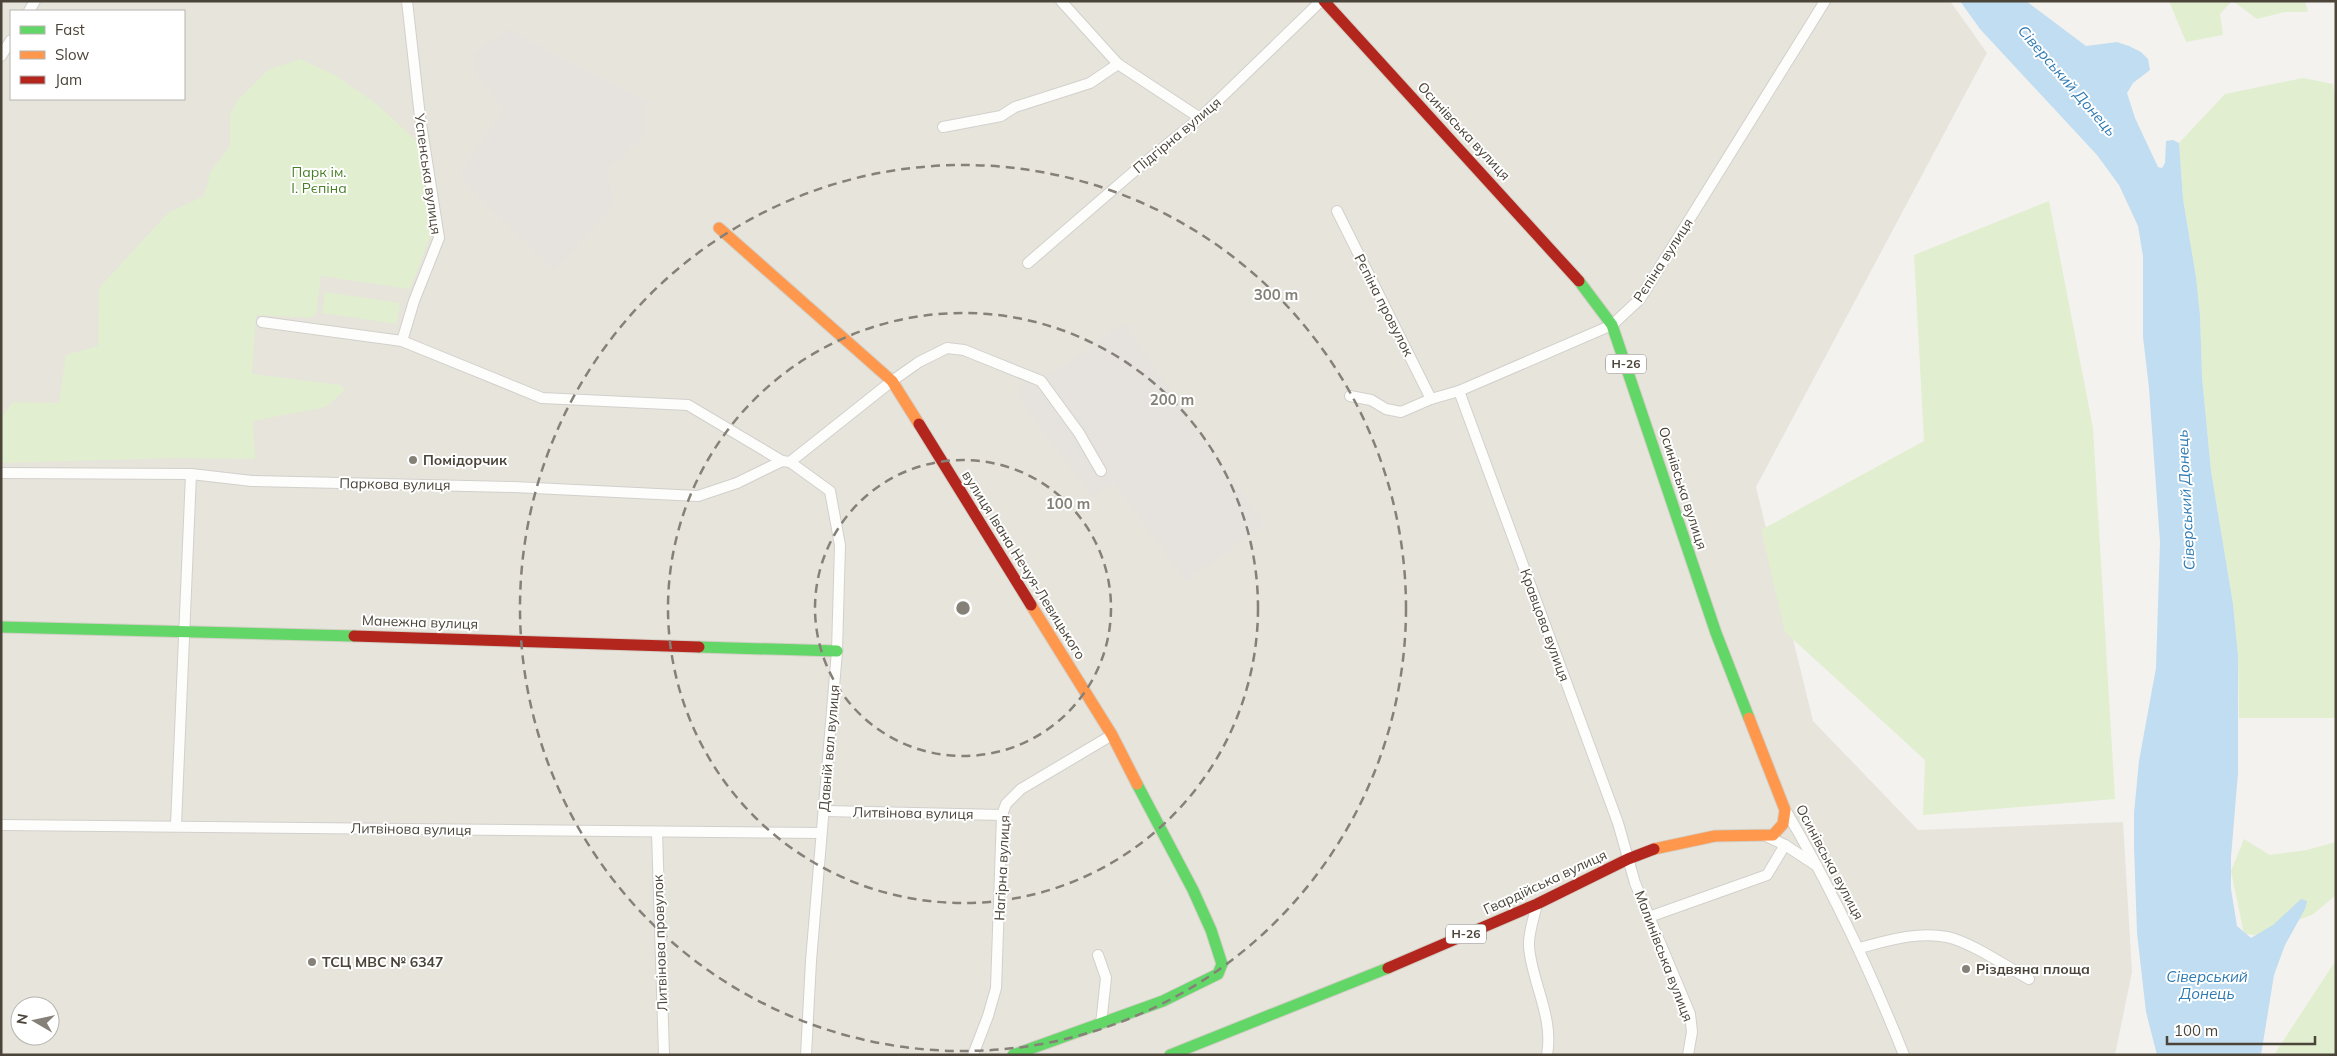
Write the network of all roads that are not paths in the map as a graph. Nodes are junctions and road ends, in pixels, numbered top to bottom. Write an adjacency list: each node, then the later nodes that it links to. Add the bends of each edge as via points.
1 (407, 1): 15 (street, Успенська вулиця, via 420,117 440,238 414,301)
2 (1061, 1): 7 (street)
3 (1323, 1): 8 (street, Підгірна вулиця); 14 (street, Осинівська вулиця / Н-26, via 1537,233 1589,292)
4 (1825, 1): 14 (street, Рєпіна вулиця, via 1640,299)
5 (10, 42): 6 (street)
6 (1, 56)
7 (1118, 64): 8 (street); 9 (street, via 1090,83 1015,107 1001,116)
8 (1200, 118): 12 (street, Підгірна вулиця)
9 (943, 127)
10 (1337, 211): 19 (street, Рєпіна провулок)
11 (719, 228): 16 (street, вулиця Івана Нечуя-Левицького)
12 (1028, 263)
13 (262, 322): 15 (street, Давній вал вулиця)
14 (1612, 325): 17 (street, Рєпіна вулиця); 28 (street, Осинівська вулиця / Н-26, via 1716,633)
15 (402, 341): 20 (street, Давній вал вулиця, via 542,398 688,406)
16 (892, 381): 20 (street, Паркова вулиця); 21 (street, Паркова вулиця, via 947,348 964,350 1040,381); 27 (street, вулиця Івана Нечуя-Левицького)
17 (1459, 392): 19 (street, Рєпіна вулиця); 37 (street, Кравцова вулиця, via 1618,823)
18 (1350, 396): 19 (street, Рєпіна вулиця, via 1371,400 1396,413)
19 (1432, 399)
20 (786, 461): 23 (street, Паркова вулиця, via 698,496 514,487 252,481); 26 (street, Давній вал вулиця, via 830,491 840,545)
21 (1101, 471)
22 (1, 473): 23 (street, Паркова вулиця)
23 (191, 474): 25 (street)
24 (1, 627): 25 (street, Манежна вулиця)
25 (183, 630): 26 (street, Манежна вулиця); 32 (street)
26 (837, 651): 29 (street, Давній вал вулиця)
27 (1112, 735): 30 (street, Нагірна вулиця, via 1021,789 1006,804); 44 (street, вулиця Івана Нечуя-Левицького, via 1188,881 1211,930 1222,964 1218,974 1163,1002)
28 (1785, 810): 35 (street, via 1784,825 1780,831); 38 (street, Осинівська вулиця)
29 (825, 812): 30 (street, Литвінова вулиця); 34 (street, Давній вал вулиця)
30 (1002, 815): 47 (street, Нагірна вулиця, via 996,988)
31 (1, 825): 32 (street, Литвінова вулиця)
32 (176, 825): 33 (street, Литвінова вулиця)
33 (657, 832): 34 (street, Литвінова вулиця); 45 (street, Литвінова провулок)
34 (821, 833): 46 (street, Давній вал вулиця)
35 (1766, 836): 36 (street); 37 (street, Гвардійська вулиця / Н-26, via 1715,836 1660,847)
36 (1785, 845): 38 (street); 40 (street, via 1767,875)
37 (1628, 859): 39 (street, Гвардійська вулиця / Н-26); 40 (street, Малинівська вулиця)
38 (1820, 868): 41 (street, Осинівська вулиця)
39 (1537, 904): 49 (street, Гвардійська вулиця / Н-26, via 1370,976); 50 (street, via 1528,944 1546,1017)
40 (1649, 917): 51 (street, Малинівська вулиця, via 1690,1014 1692,1032)
41 (1859, 948): 43 (street, via 1903,937 1947,937); 52 (street, Осинівська вулиця)
42 (1098, 955): 44 (street, via 1106,978)
43 (2030, 979)
44 (1101, 1024): 48 (street)
45 (664, 1055)
46 (806, 1055)
47 (974, 1055)
48 (1013, 1055)
49 (1170, 1055)
50 (1547, 1055)
51 (1688, 1055)
52 (1904, 1055)

